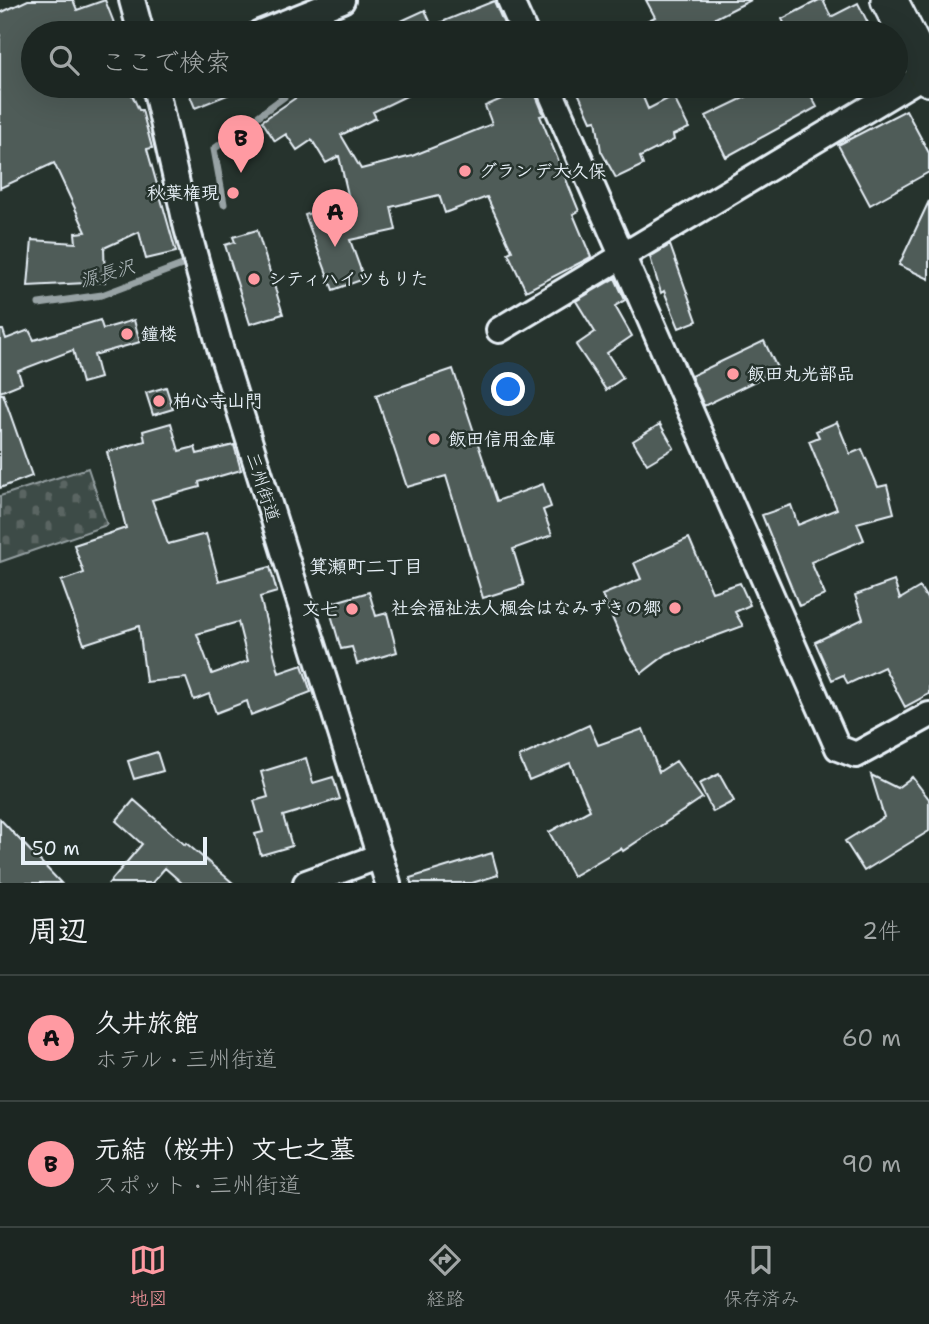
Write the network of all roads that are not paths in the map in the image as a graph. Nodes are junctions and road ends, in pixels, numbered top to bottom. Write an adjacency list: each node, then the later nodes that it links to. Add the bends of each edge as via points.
1 (132, 0): 5 (street)
2 (342, 0): 6 (street)
3 (510, 0): 7 (street)
4 (889, 0): 8 (highway)
5 (138, 21)
6 (290, 21)
7 (520, 21)
8 (900, 21)
9 (908, 36): 10 (highway)
10 (928, 74): 11 (street)
11 (908, 86)
12 (158, 98): 18 (street, 三州街道, via 221,351)
13 (553, 98): 15 (street)
14 (887, 98): 15 (street)
15 (622, 253): 16 (street); 17 (street, via 838,748 856,755)
16 (499, 330)
17 (929, 715)
18 (380, 856): 19 (street); 20 (street, 三州街道)
19 (306, 883)
20 (388, 883)

